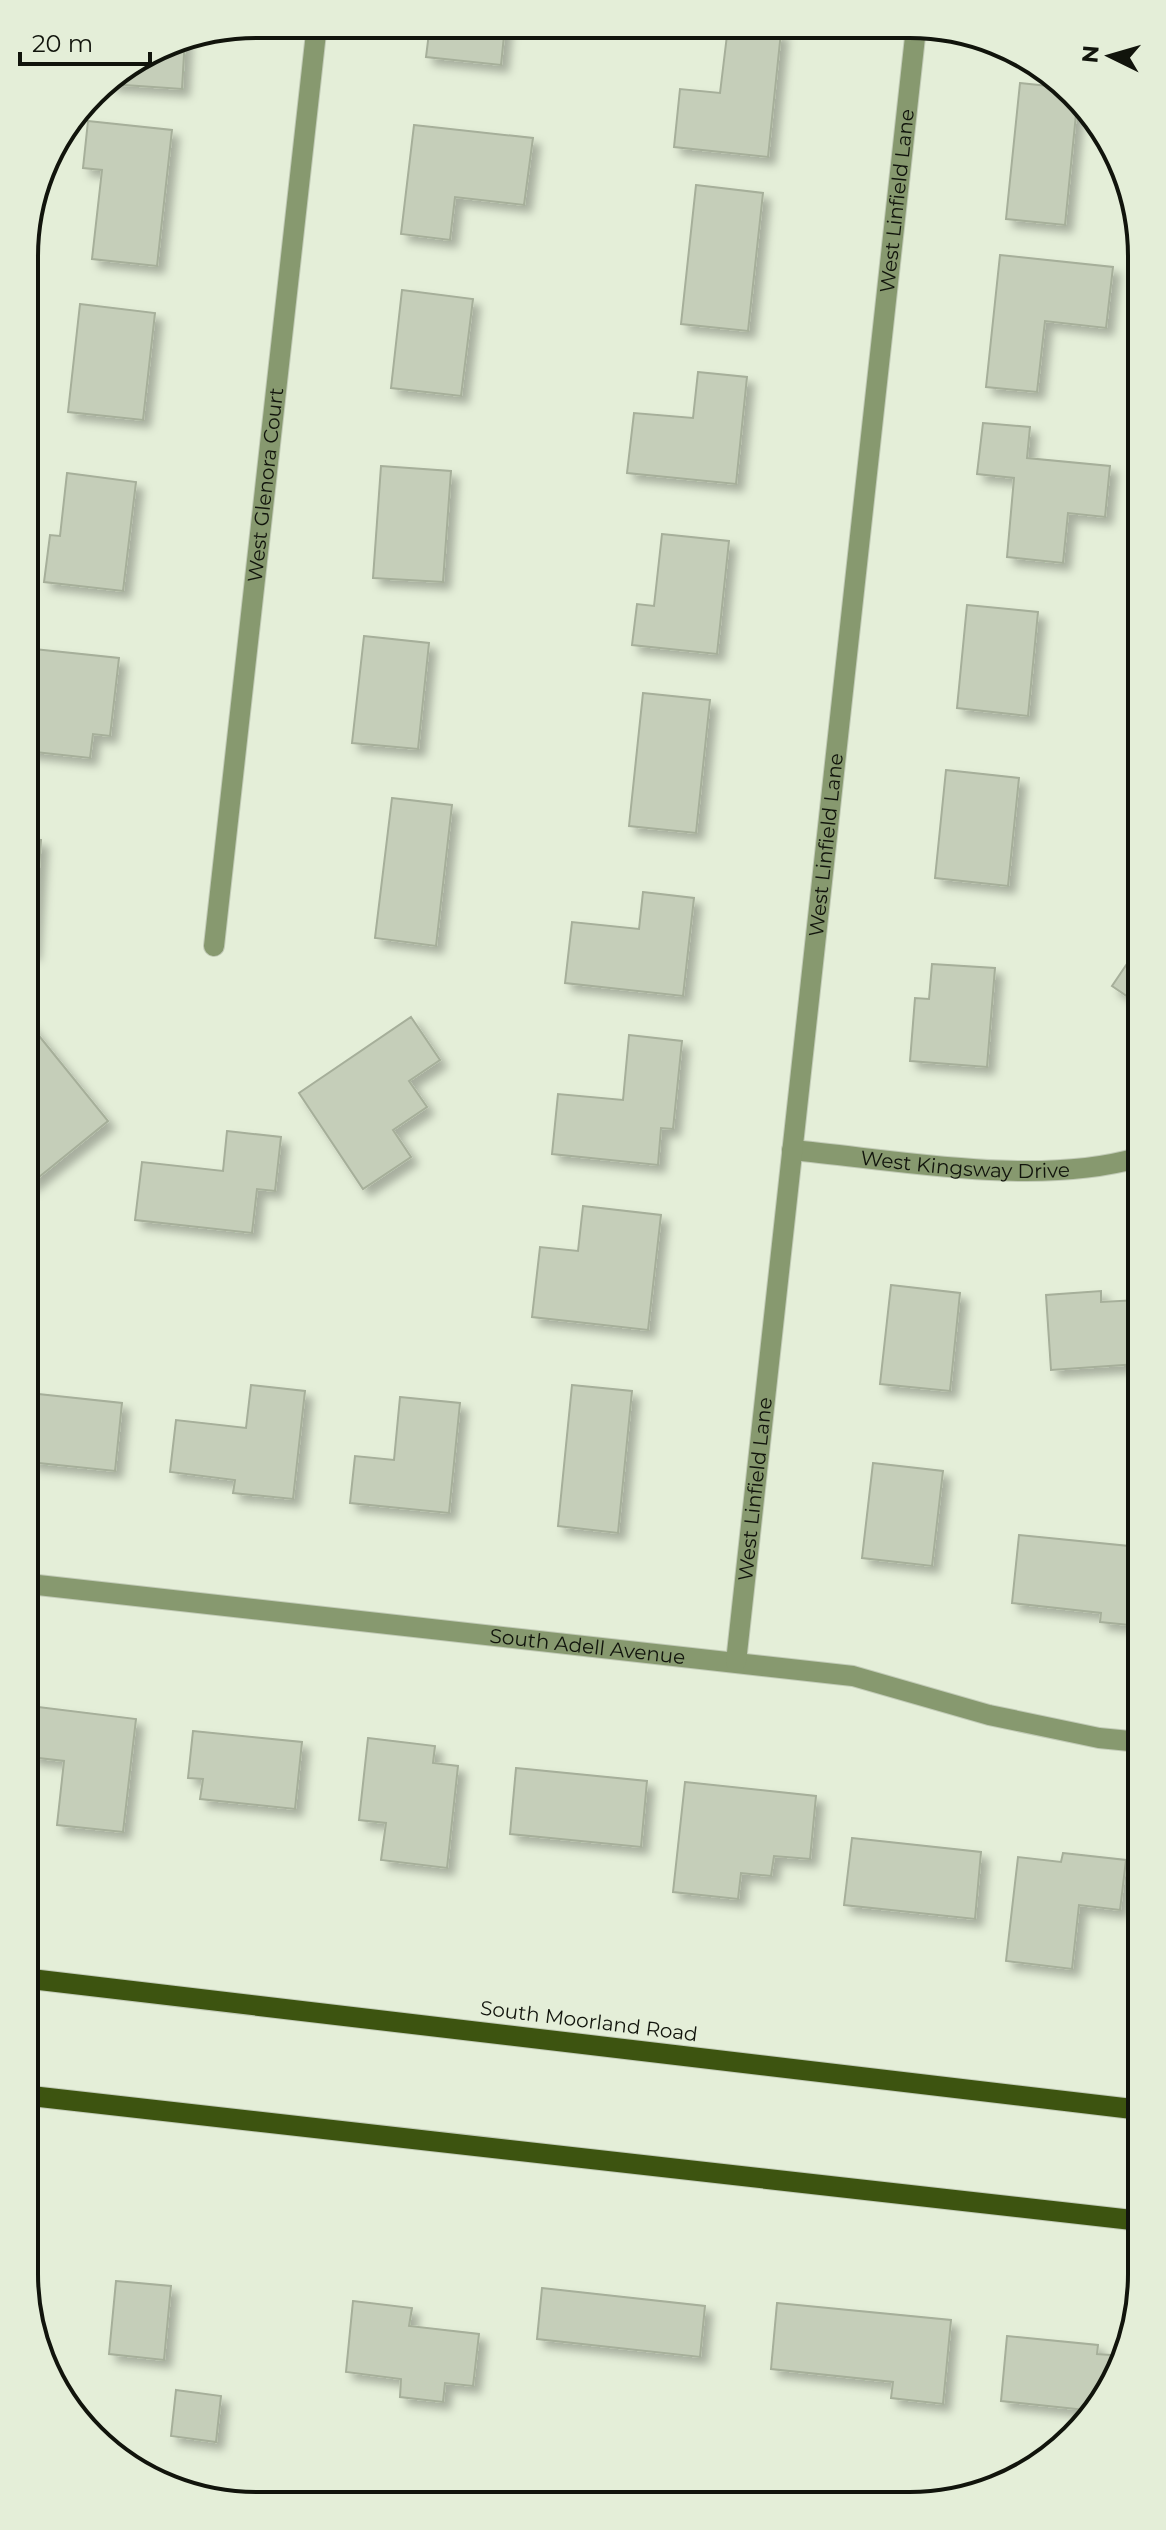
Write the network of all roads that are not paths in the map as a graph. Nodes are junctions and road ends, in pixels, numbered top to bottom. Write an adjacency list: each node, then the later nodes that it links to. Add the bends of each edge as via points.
1 (315, 38): 3 (street, West Glenora Court)
2 (915, 38): 4 (street, West Linfield Lane)
3 (214, 946)
4 (792, 1150): 5 (street, West Kingsway Drive, via 1007,1170 1065,1170); 7 (street, West Linfield Lane)
5 (1128, 1160)
6 (38, 1585): 7 (street, South Adell Avenue)
7 (736, 1662): 8 (street, South Adell Avenue, via 853,1676 989,1715)
8 (1128, 1741)
9 (38, 1980): 11 (main road, South Moorland Road)
10 (38, 2097): 12 (main road)
11 (1128, 2108)
12 (1128, 2220)

